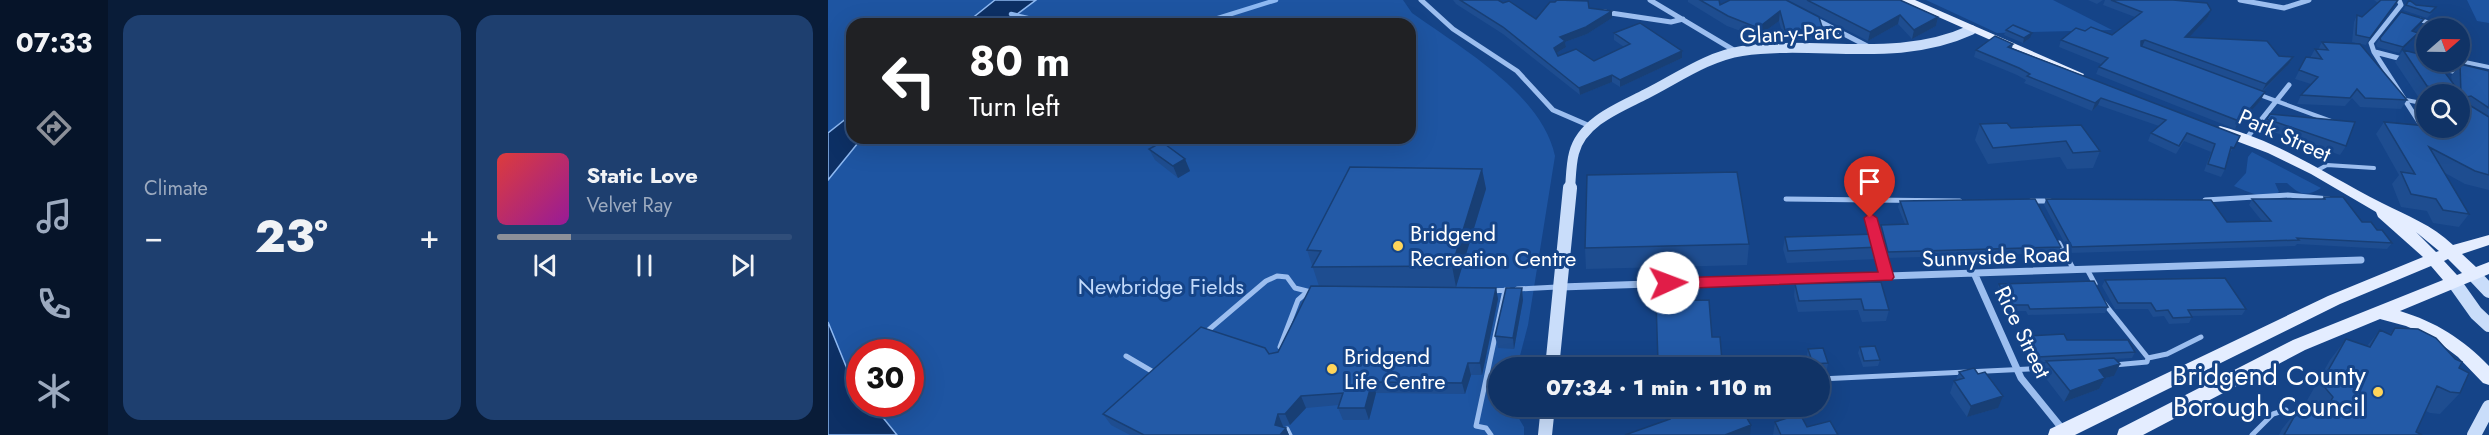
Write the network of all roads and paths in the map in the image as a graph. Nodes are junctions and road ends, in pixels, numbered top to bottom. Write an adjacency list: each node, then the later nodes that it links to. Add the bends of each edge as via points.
1 (1421, 0): 29 (street, via 1454,29 1517,71 1553,110)
2 (1650, 0): 10 (street)
3 (1906, 0): 12 (main road)
4 (2240, 0): 5 (street, via 2282,8)
5 (2309, 0)
6 (2399, 0): 8 (street)
7 (1592, 10): 10 (street, via 1671,22)
8 (2396, 12): 11 (lane); 15 (street, via 2371,43)
9 (1806, 15): 13 (street)
10 (1683, 19): 14 (street)
11 (2416, 19)
12 (1971, 30): 13 (street, Glan-y-Parc, via 1943,43); 21 (main road)
13 (1874, 49): 14 (street, Glan-y-Parc)
14 (1738, 52): 29 (street, Glan-y-Parc)
15 (2374, 52): 16 (street); 24 (street)
16 (2415, 62)
17 (2470, 63): 18 (lane)
18 (2489, 68)
19 (2454, 72): 20 (street)
20 (2467, 75)
21 (2093, 80)
22 (2289, 85): 25 (street)
23 (2256, 93): 25 (lane)
24 (2406, 100): 26 (lane); 31 (street)
25 (2277, 101): 27 (lane); 30 (street)
26 (2416, 102)
27 (2335, 123)
28 (2202, 124): 30 (main road, Park Street)
29 (1590, 126): 56 (street, via 1578,142 1574,156)
30 (2245, 140): 33 (main road, Park Street)
31 (2432, 144)
32 (2374, 168): 33 (lane, via 2327,165)
33 (2316, 171): 42 (main road, Park Street)
34 (1865, 198): 35 (lane); 38 (lane); 54 (lane)
35 (1786, 199)
36 (2198, 200): 37 (lane, via 2288,195)
37 (2335, 200)
38 (1970, 201)
39 (2025, 201): 40 (lane)
40 (2036, 201): 41 (lane); 43 (lane)
41 (2059, 201)
42 (2377, 207): 46 (main road, Park Street, via 2406,219); 47 (main road, Park Street)
43 (2042, 211)
44 (2489, 240): 46 (main road)
45 (2058, 241): 50 (lane)
46 (2450, 252): 47 (main road); 52 (main road, Park Street)
47 (2433, 258): 55 (main road, Park Street); 81 (main road, via 2334,300)
48 (2361, 260): 51 (street, Sunnyside Road)
49 (2489, 268): 52 (main road)
50 (2075, 271): 51 (street, Sunnyside Road); 53 (street, Sunnyside Road)
51 (2088, 271): 57 (lane)
52 (2473, 274): 55 (main road); 61 (street)
53 (1975, 275): 54 (street, Sunnyside Road); 75 (street, Rice Street)
54 (1887, 277): 56 (street, Sunnyside Road)
55 (2454, 282): 64 (main road); 65 (street, via 2476,314)
56 (1560, 287): 58 (lane); 70 (street)
57 (2097, 288)
58 (1505, 290): 60 (lane); 82 (lane, via 1476,426 1486,428)
59 (1319, 291): 62 (lane)
60 (1485, 291)
61 (2489, 291)
62 (1306, 293): 66 (lane, via 1295,288 1287,277 1277,276); 68 (lane, via 1298,300)
63 (2102, 297): 71 (lane, via 2116,321)
64 (2377, 312): 77 (main road, via 2420,322 2439,331 2469,355); 84 (main road, via 2299,345)
65 (2489, 325)
66 (1202, 335)
67 (2201, 336): 71 (lane, via 2167,354)
68 (1279, 351)
69 (1126, 356): 72 (lane, via 1157,374)
70 (1553, 357)
71 (2148, 358): 73 (lane, via 2142,364)
72 (1166, 366)
73 (2108, 366)
74 (2051, 368): 75 (lane)
75 (2017, 369): 76 (lane); 81 (street, Rice Street)
76 (1830, 378)
77 (2489, 378)
78 (2489, 406): 86 (street)
79 (2286, 410): 85 (lane, via 2273,414)
80 (1547, 417): 83 (street)
81 (2060, 433)
82 (1491, 435)
83 (1545, 435)
84 (2126, 435)
85 (2252, 435)
86 (2474, 435)

